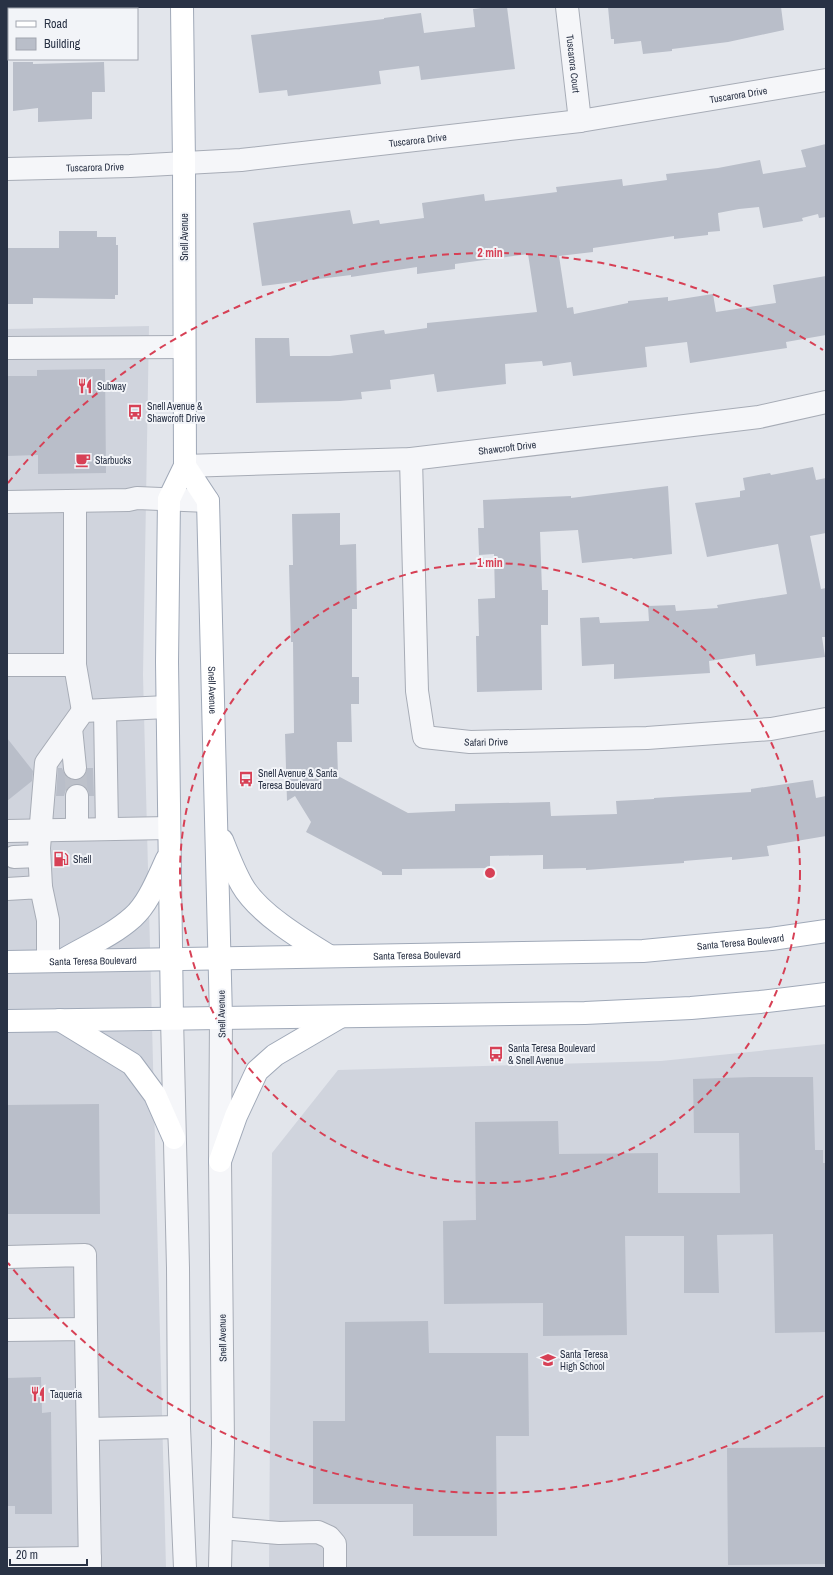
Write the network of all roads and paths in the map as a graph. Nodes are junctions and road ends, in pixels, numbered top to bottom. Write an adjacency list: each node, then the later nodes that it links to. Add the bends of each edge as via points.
1 (182, 7): 5 (main road, Snell Avenue)
2 (567, 7): 4 (street, Tuscarora Court)
3 (826, 80): 4 (street, Tuscarora Drive)
4 (580, 121): 5 (street, Tuscarora Drive, via 241,160)
5 (184, 163): 6 (street, Tuscarora Drive); 7 (main road, Snell Avenue)
6 (7, 168)
7 (184, 347): 8 (street); 11 (main road, Snell Avenue)
8 (7, 348)
9 (826, 402): 10 (street, Shawcroft Drive, via 759,417)
10 (411, 459): 11 (street, Shawcroft Drive); 20 (street, Safari Drive, via 418,691 424,737 470,742 647,738 772,729)
11 (185, 466): 12 (main road, Snell Avenue); 14 (main road)
12 (169, 499): 13 (street); 14 (street); 18 (main road, Snell Avenue)
13 (75, 501): 15 (street); 17 (street)
14 (208, 501): 24 (main road, Snell Avenue)
15 (7, 502)
16 (7, 665): 17 (street)
17 (76, 665): 21 (street)
18 (167, 707): 19 (street); 25 (main road, Snell Avenue)
19 (105, 710): 21 (street); 27 (street)
20 (826, 719)
21 (77, 720): 22 (street); 28 (street, via 46,763)
22 (76, 768)
23 (77, 796): 26 (street)
24 (216, 823): 36 (main road, via 242,886 260,907 296,936); 37 (main road, Snell Avenue)
25 (169, 828): 27 (street); 30 (main road, Snell Avenue)
26 (77, 829): 27 (street); 28 (street)
27 (108, 829)
28 (40, 830): 29 (street); 31 (street)
29 (7, 831)
30 (169, 855): 38 (main road, Snell Avenue); 39 (main road, via 152,892 133,917 109,934)
31 (39, 856): 32 (street); 33 (street)
32 (14, 857)
33 (42, 887): 34 (street); 39 (street)
34 (7, 889)
35 (826, 931): 36 (main road, Santa Teresa Boulevard, via 772,939 643,951)
36 (329, 956): 37 (main road, Santa Teresa Boulevard)
37 (220, 958): 38 (main road, Santa Teresa Boulevard); 44 (main road, Snell Avenue)
38 (170, 959): 39 (main road, Santa Teresa Boulevard); 43 (main road, Snell Avenue)
39 (55, 961): 40 (main road, Santa Teresa Boulevard)
40 (7, 962)
41 (826, 994): 42 (main road, via 691,1008)
42 (342, 1017): 44 (main road); 48 (main road, via 275,1055 257,1071 236,1116)
43 (172, 1018): 44 (main road); 45 (main road); 47 (street, Snell Avenue)
44 (220, 1018): 48 (street, Snell Avenue)
45 (60, 1020): 46 (main road); 47 (main road, via 132,1064 155,1095)
46 (7, 1021)
47 (174, 1138): 52 (street, Snell Avenue)
48 (220, 1161): 54 (street, Snell Avenue, via 223,1443)
49 (7, 1257): 50 (street, via 85,1255)
50 (86, 1329): 51 (street); 53 (street)
51 (7, 1330)
52 (179, 1427): 53 (street); 57 (street, Snell Avenue)
53 (88, 1429): 56 (street)
54 (220, 1528): 58 (street, Snell Avenue); 59 (street, via 279,1533 318,1532 330,1536 335,1544)
55 (7, 1559): 56 (street)
56 (90, 1563)
57 (185, 1568)
58 (220, 1568)
59 (335, 1568)

